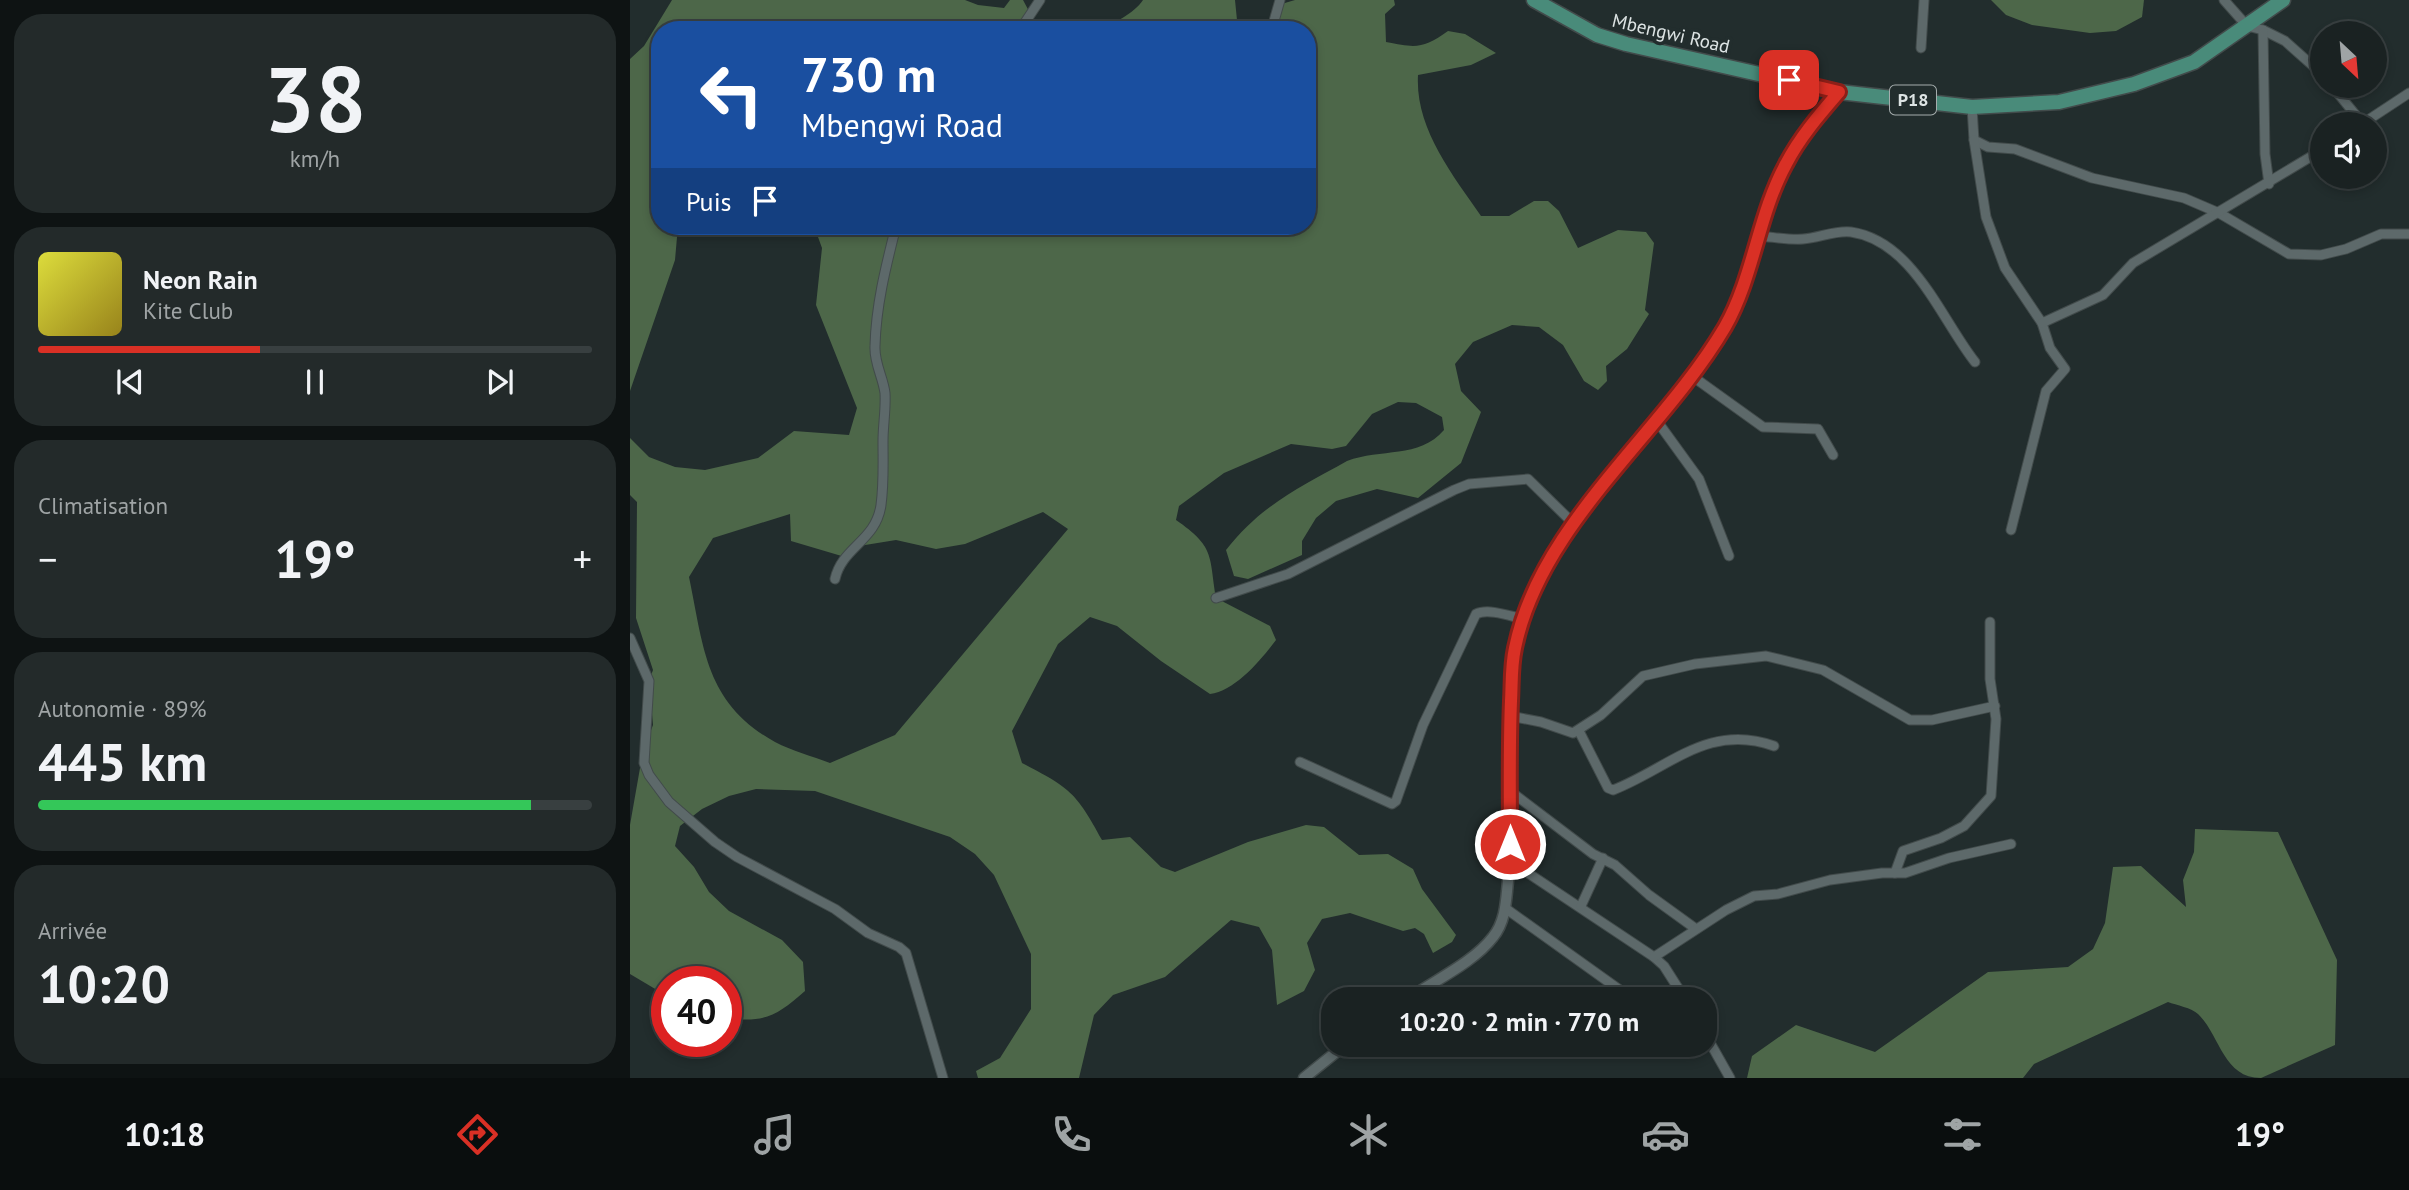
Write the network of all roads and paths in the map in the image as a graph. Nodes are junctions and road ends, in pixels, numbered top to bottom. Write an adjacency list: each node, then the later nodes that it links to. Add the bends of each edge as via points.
1 (1040, 0): 7 (street)
2 (1280, 0): 8 (street)
3 (1534, 0): 13 (main road, Mbengwi Road / P18, via 1597,35 1626,44)
4 (1924, 0): 11 (street)
5 (2224, 0): 9 (street)
6 (2283, 0): 9 (main road, Mbengwi Road / P18)
7 (1026, 21)
8 (1274, 21)
9 (2247, 26): 10 (street); 16 (main road, Mbengwi Road / P18, via 2194,62 2134,84 2059,102)
10 (2263, 30): 12 (street, via 2285,41); 21 (street)
11 (1921, 48)
12 (2310, 63)
13 (1839, 92): 16 (main road, Mbengwi Road / P18); 25 (street, via 1810,125 1785,165)
14 (2409, 93): 18 (street)
15 (2341, 98): 17 (street)
16 (1972, 107): 19 (street)
17 (2353, 112)
18 (2380, 112)
19 (1975, 141): 22 (street, via 2022,151 2092,178 2185,198); 26 (street, via 1986,217 2004,268)
20 (2310, 158): 21 (street)
21 (2269, 184): 22 (street)
22 (2219, 213): 23 (street, via 2288,254 2302,256 2346,249 2381,234); 26 (street, via 2133,263 2103,296)
23 (2409, 234)
24 (894, 235): 34 (street, via 880,290 875,347 885,393 881,509 874,529 845,557)
25 (1759, 236): 27 (street, via 1801,239 1848,232 1880,243 1919,277); 28 (street, via 1734,309)
26 (2042, 323): 32 (street, via 2050,348 2065,369 2046,391 2040,408)
27 (1975, 362)
28 (1692, 376): 29 (street); 30 (street, via 1763,427 1818,429)
29 (1657, 421): 31 (street); 33 (street, via 1699,479)
30 (1833, 455)
31 (1574, 524): 35 (street, via 1528,478 1469,484 1288,574); 36 (street, via 1550,561)
32 (2011, 530)
33 (1729, 556)
34 (835, 579)
35 (1216, 598)
36 (1524, 619): 40 (street, via 1514,649); 43 (street, via 1476,614 1423,725 1392,804)
37 (1990, 622): 39 (street)
38 (630, 638): 58 (street, via 649,681 643,751 649,775 669,802 715,842 906,953)
39 (1995, 706): 41 (street, via 1932,720 1910,720 1823,670 1766,656 1643,676); 48 (street, via 1991,796 1964,826 1903,851)
40 (1510, 716): 41 (street); 44 (street)
41 (1579, 731): 42 (street, via 1613,790 1677,755 1708,744 1756,739)
42 (1774, 746)
43 (1300, 762)
44 (1510, 791): 46 (street); 47 (street)
45 (2011, 844): 48 (street)
46 (1603, 859): 49 (street); 51 (street)
47 (1510, 861): 49 (street); 50 (street)
48 (1895, 873): 51 (street, via 1829,880 1754,896)
49 (1581, 906): 52 (street)
50 (1505, 908): 53 (street, via 1494,937); 54 (street)
51 (1696, 929): 52 (street)
52 (1654, 957): 55 (street)
53 (1426, 987)
54 (1616, 987)
55 (1678, 987)
56 (1717, 1055): 60 (street)
57 (1330, 1057): 59 (street)
58 (943, 1078)
59 (1304, 1078)
60 (1730, 1078)

